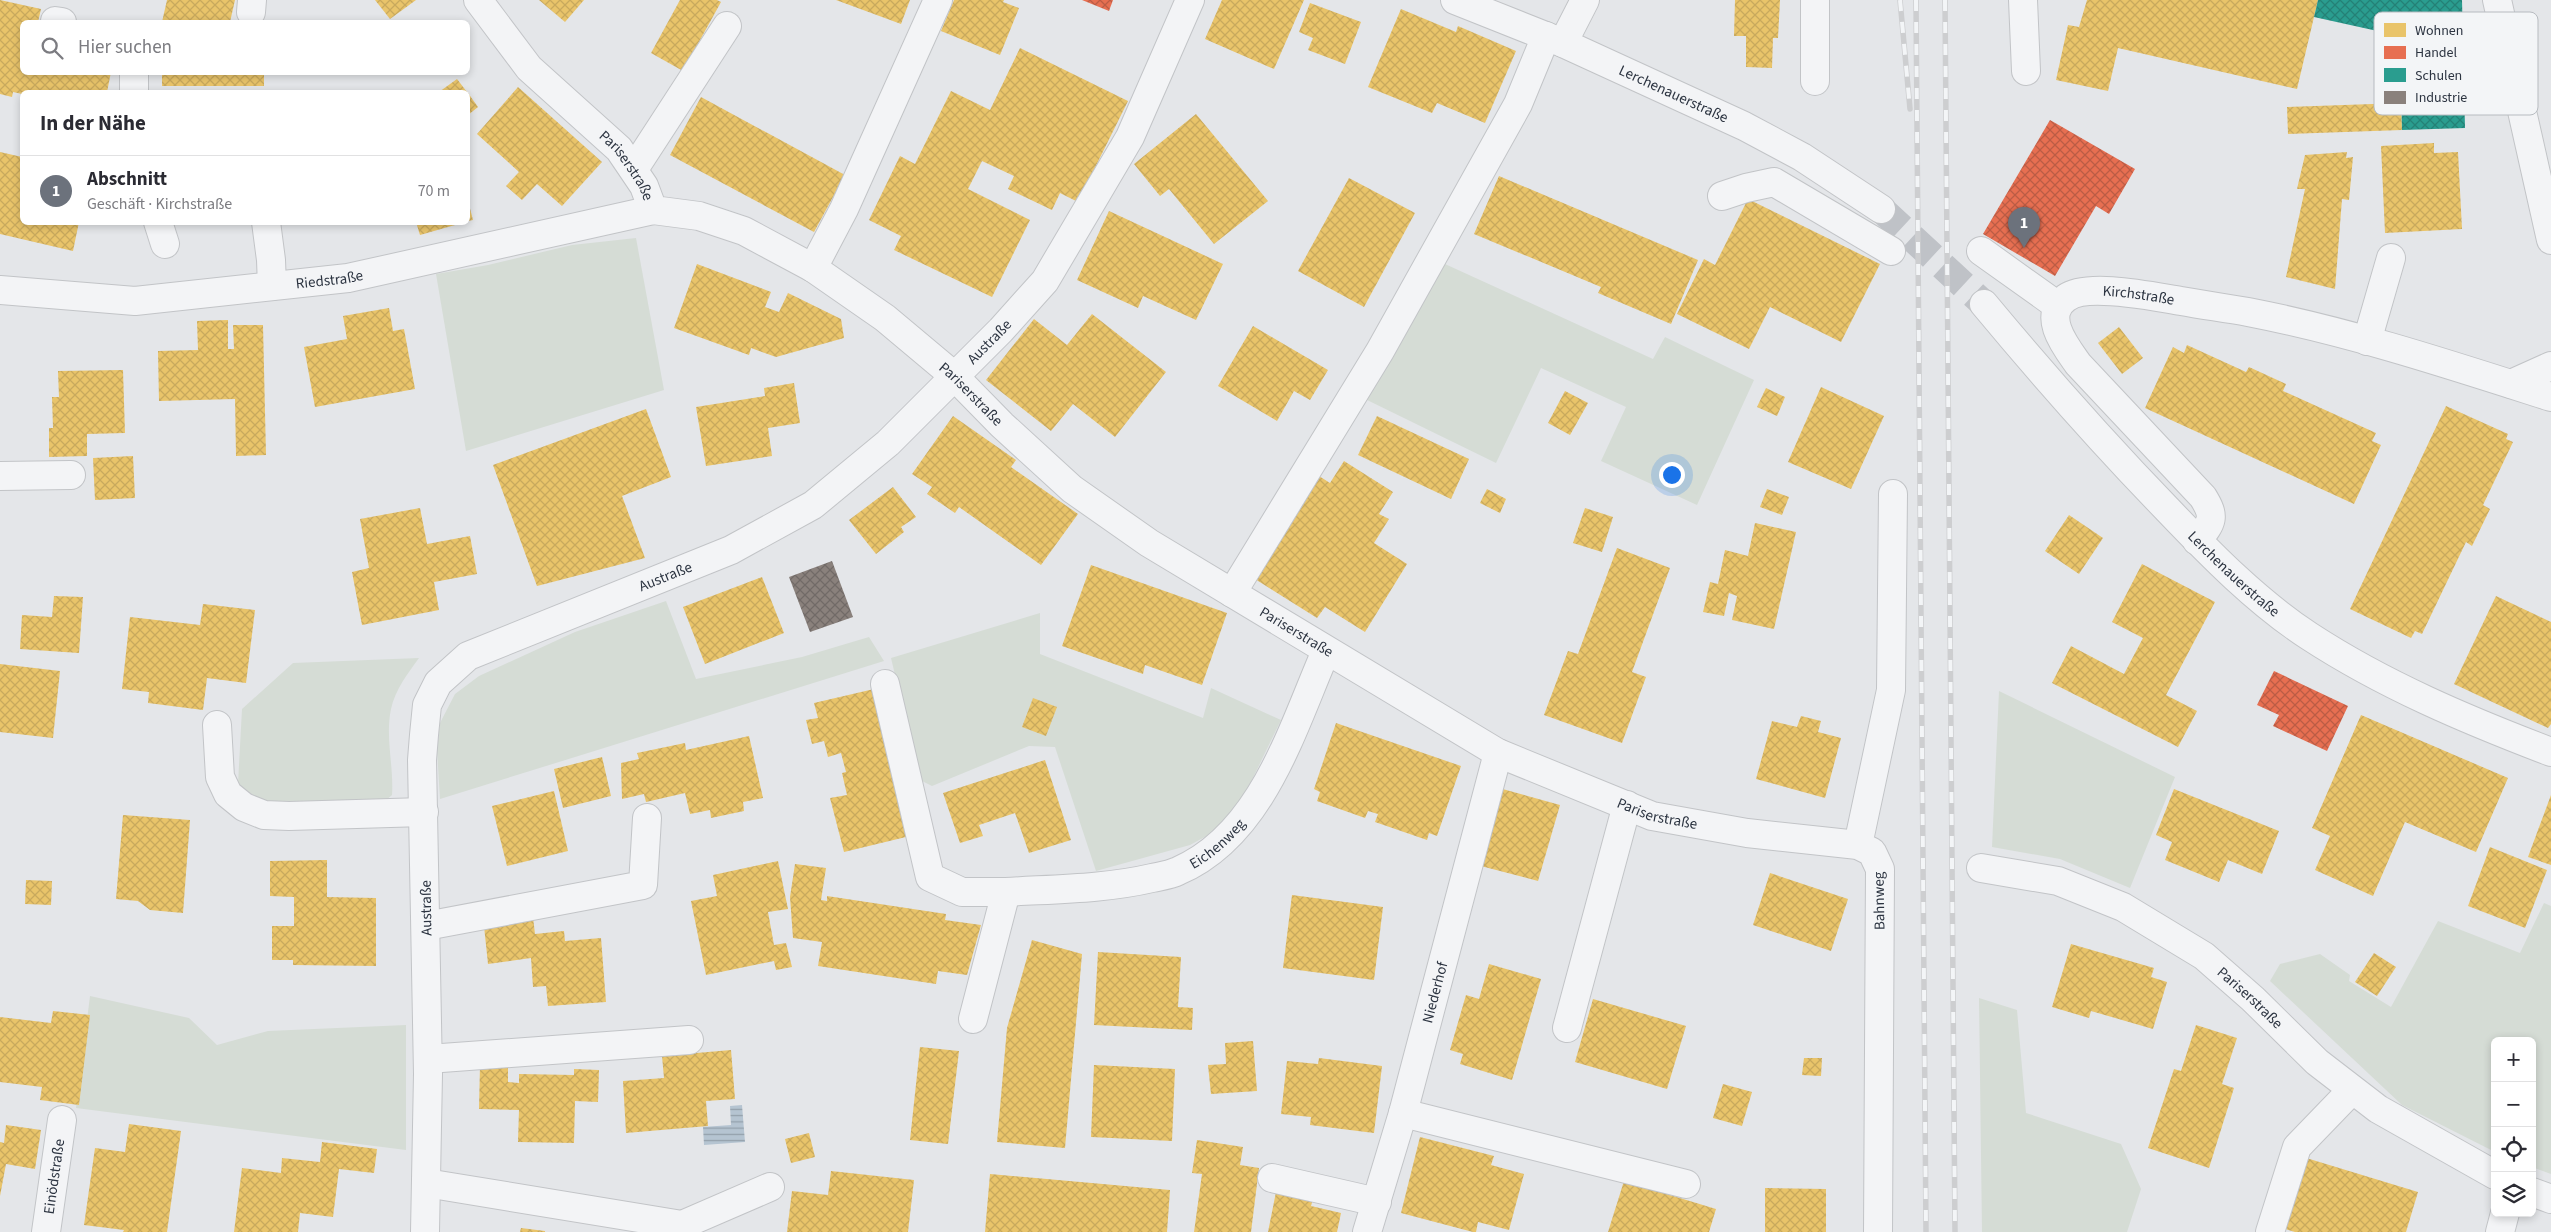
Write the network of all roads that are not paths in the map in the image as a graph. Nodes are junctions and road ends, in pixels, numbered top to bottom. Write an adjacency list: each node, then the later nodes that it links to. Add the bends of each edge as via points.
1 (478, 0): 15 (street, Pariserstraße, via 529,68 620,149)
2 (938, 0): 24 (street, via 844,209)
3 (1190, 0): 31 (street, Austraße, via 1130,137 1045,281)
4 (1454, 0): 9 (street, Lerchenauerstraße)
5 (1585, 0): 9 (street)
6 (1816, 0): 12 (street)
7 (2023, 0): 10 (street)
8 (726, 26): 15 (street)
9 (1554, 39): 17 (street, Lerchenauerstraße, via 1752,130 1802,157); 38 (street, via 1380,351)
10 (2026, 71)
11 (134, 75): 13 (street)
12 (1815, 81)
13 (134, 90)
14 (2523, 115): 20 (street)
15 (634, 169): 18 (street, Pariserstraße)
16 (1722, 196): 21 (street, via 1774,182)
17 (1881, 209)
18 (652, 210): 24 (street, Pariserstraße, via 699,216 744,231); 25 (street, Riedstraße, via 348,278)
19 (266, 225): 25 (street)
20 (2551, 240)
21 (1891, 251)
22 (1981, 251): 28 (street)
23 (2391, 258): 29 (street)
24 (813, 268): 31 (street, Pariserstraße, via 885,318)
25 (272, 286): 26 (street, Riedstraße, via 135,301)
26 (0, 290)
27 (1984, 304): 37 (street, Lerchenauerstraße, via 2110,451)
28 (2058, 306): 29 (street, Kirchstraße, via 2071,294 2110,291 2249,312); 37 (street, via 2056,326 2061,340 2078,364 2203,496 2211,510 2211,524)
29 (2367, 340): 32 (street, Kirchstraße)
30 (2551, 366): 32 (street)
31 (953, 375): 38 (street, Pariserstraße, via 1072,489 1149,543); 45 (street, Austraße, via 888,443 813,505 730,550 468,656 438,683 427,705 422,760)
32 (2511, 384): 33 (street, Kirchstraße)
33 (2551, 397)
34 (71, 475): 35 (street)
35 (0, 476)
36 (1893, 494): 47 (street, via 1891,690)
37 (2197, 541): 42 (street, Lerchenauerstraße, via 2264,602 2308,635 2360,667 2466,720)
38 (1232, 593): 39 (street, Pariserstraße)
39 (1326, 651): 43 (street, Pariserstraße); 49 (street, Eichenweg, via 1277,764 1255,806 1221,845 1178,872 1131,883)
40 (885, 684): 49 (street, Eichenweg, via 930,877 962,892)
41 (217, 724): 45 (street, via 220,777 228,794 244,807 264,815 289,816)
42 (2551, 752)
43 (1498, 753): 44 (street, Pariserstraße); 56 (street, Niederhof)
44 (1627, 805): 47 (street, Pariserstraße, via 1652,816 1748,833); 52 (street)
45 (424, 812): 50 (street, Austraße)
46 (647, 818): 50 (street, via 644,885)
47 (1858, 845): 70 (street, Bahnweg, via 1872,852 1880,869)
48 (1981, 868): 55 (street, Pariserstraße, via 2058,882 2123,907 2196,951)
49 (1006, 892): 51 (street)
50 (426, 926): 54 (street, Austraße)
51 (973, 1019)
52 (1567, 1028)
53 (689, 1040): 54 (street)
54 (428, 1059): 60 (street, Austraße)
55 (2352, 1090): 58 (street, Pariserstraße, via 2378,1109); 71 (street, via 2297,1147)
56 (1403, 1113): 61 (street); 65 (street, Niederhof)
57 (62, 1120): 67 (street, Einödstraße)
58 (2491, 1173)
59 (1272, 1178): 65 (street)
60 (426, 1183): 62 (street, via 682,1225); 68 (street, Austraße)
61 (1686, 1184)
62 (770, 1187)
63 (2536, 1193): 64 (street)
64 (2551, 1199)
65 (1377, 1202): 69 (street, Niederhof)
66 (2505, 1217): 72 (street)
67 (46, 1232)
68 (425, 1232)
69 (1367, 1232)
70 (1878, 1232)
71 (2270, 1232)
72 (2500, 1232)

